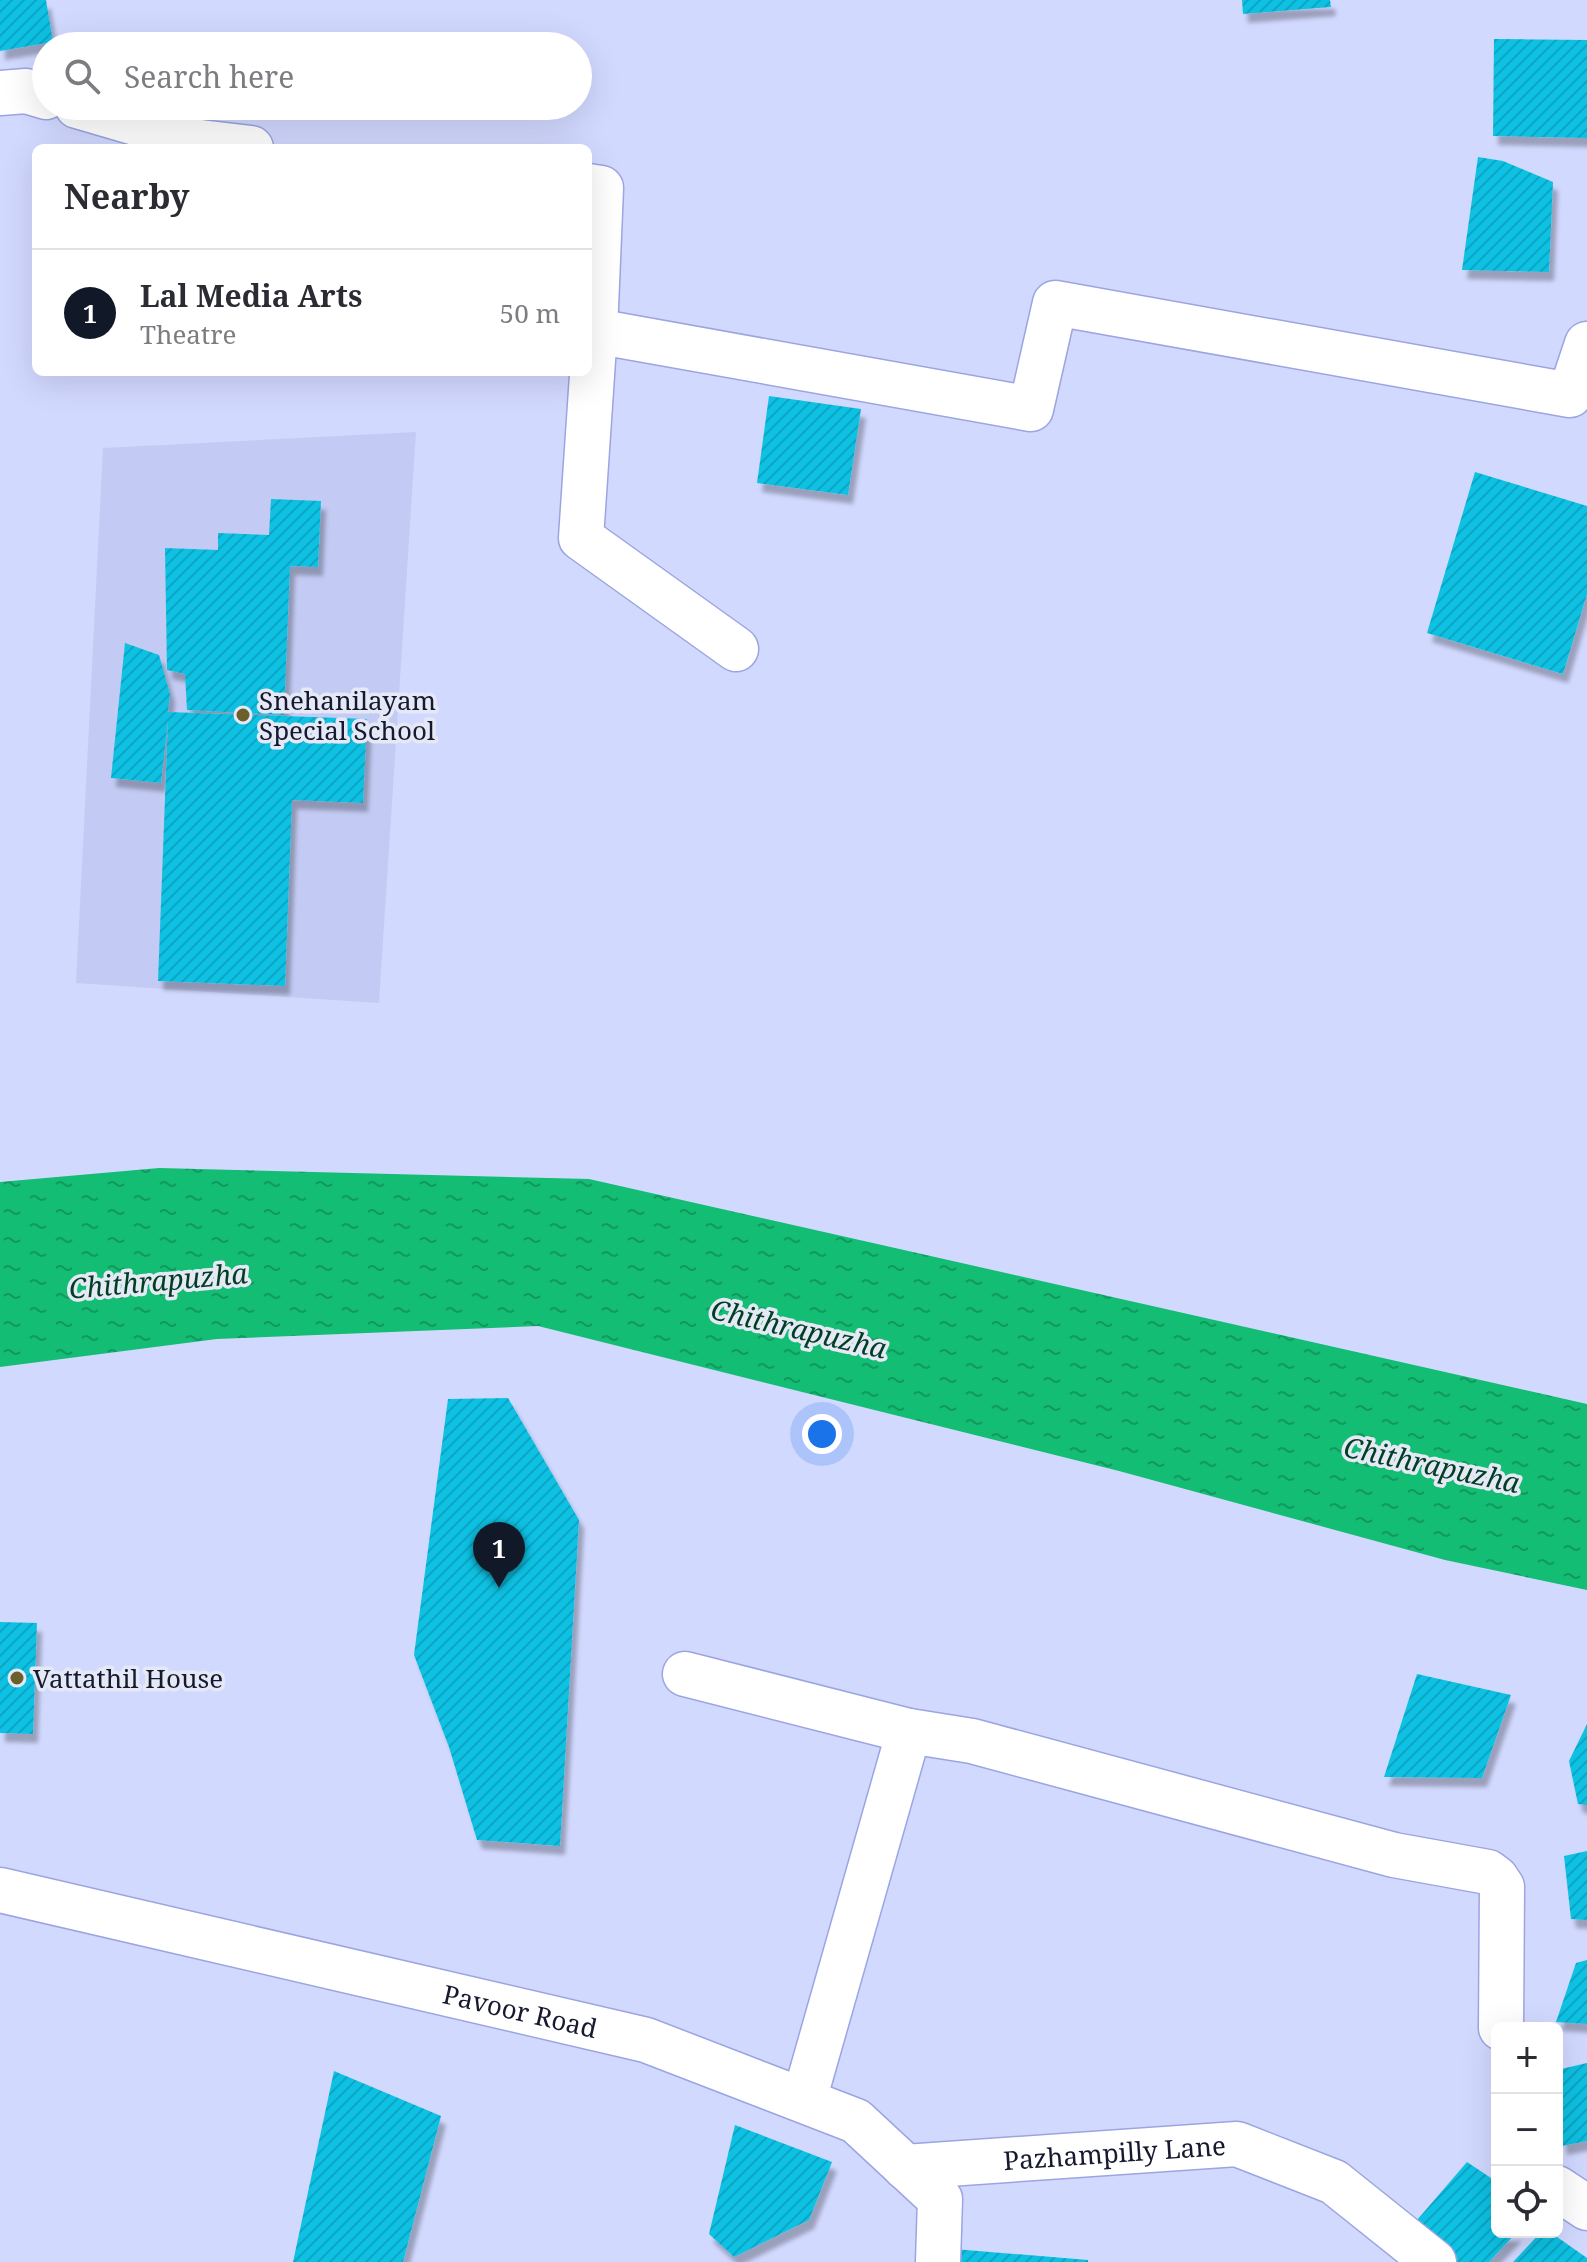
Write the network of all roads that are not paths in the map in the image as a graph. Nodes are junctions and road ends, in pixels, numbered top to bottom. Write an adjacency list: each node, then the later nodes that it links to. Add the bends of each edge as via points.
1 (0, 93): 2 (street)
2 (32, 93)
3 (125, 120): 4 (street)
4 (217, 144)
5 (592, 187): 6 (street, via 601,188)
6 (595, 331): 7 (street, via 1031,409 1055,303 1570,395); 8 (street)
7 (1587, 344)
8 (592, 375)
9 (592, 376): 10 (street, via 581,538)
10 (736, 649)
11 (685, 1674): 12 (street)
12 (909, 1731): 14 (street, via 972,1741 1394,1855 1488,1872 1502,1887); 15 (street)
13 (0, 1890): 15 (street, Pavoor Road, via 646,2040)
14 (1501, 2022)
15 (804, 2100): 16 (street, Pavoor Road, via 856,2121)
16 (905, 2167): 19 (street, Pavoor Road, via 940,2199); 20 (street, Pazhampilly Lane, via 1237,2144 1334,2182)
17 (1563, 2192): 18 (street)
18 (1587, 2208)
19 (938, 2262)
20 (1434, 2262)

